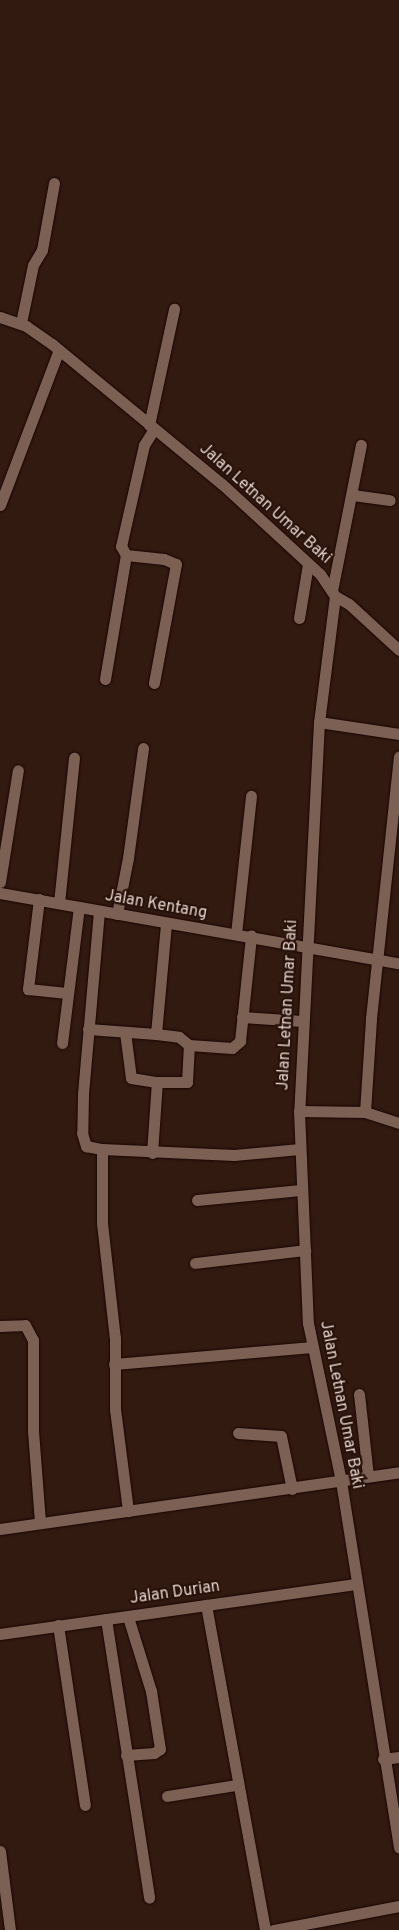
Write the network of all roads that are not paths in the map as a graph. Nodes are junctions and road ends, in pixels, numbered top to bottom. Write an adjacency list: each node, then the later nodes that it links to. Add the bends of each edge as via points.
1 (54, 183): 4 (street, via 42,250 33,265)
2 (174, 309): 6 (street)
3 (0, 317): 4 (street, Jalan Letnan Umar Baki)
4 (21, 324): 5 (street, Jalan Letnan Umar Baki)
5 (59, 350): 6 (street, Jalan Letnan Umar Baki); 10 (street)
6 (151, 427): 11 (street, via 121,542); 12 (street, Jalan Letnan Umar Baki, via 222,484)
7 (361, 445): 8 (street)
8 (353, 495): 9 (street); 13 (street)
9 (390, 500)
10 (0, 505)
11 (126, 555): 16 (street); 17 (street, via 164,559 176,564)
12 (308, 564): 13 (street, Jalan Letnan Umar Baki); 14 (street)
13 (333, 593): 15 (street, via 371,622); 18 (street, Jalan Letnan Umar Baki)
14 (299, 618)
15 (399, 650)
16 (104, 679)
17 (154, 683)
18 (319, 722): 19 (street); 35 (street, Jalan Letnan Umar Baki)
19 (399, 734)
20 (143, 748): 31 (street)
21 (399, 756): 36 (street)
22 (74, 758): 28 (street)
23 (18, 770): 25 (street)
24 (251, 796): 33 (street)
25 (0, 882)
26 (0, 893): 27 (street, Jalan Kentang)
27 (38, 898): 28 (street, Jalan Kentang); 38 (street, via 28,988)
28 (59, 903): 29 (street, Jalan Kentang)
29 (79, 907): 30 (street, Jalan Kentang); 38 (street)
30 (99, 911): 31 (street, Jalan Kentang); 41 (street)
31 (117, 914): 32 (street, Jalan Kentang)
32 (166, 924): 33 (street, Jalan Kentang); 43 (street)
33 (236, 934): 34 (street, Jalan Kentang)
34 (250, 936): 35 (street, Jalan Kentang); 39 (street)
35 (306, 945): 36 (street, Jalan Kentang); 40 (street, Jalan Letnan Umar Baki)
36 (380, 958): 37 (street, Jalan Kentang); 48 (street, via 371,1018)
37 (399, 963)
38 (67, 993): 44 (street)
39 (242, 1017): 40 (street); 45 (street, via 240,1041 232,1048)
40 (302, 1022): 47 (street, Jalan Letnan Umar Baki)
41 (88, 1030): 42 (street); 50 (street, via 82,1134 86,1146)
42 (125, 1032): 43 (street); 46 (street, via 131,1078)
43 (156, 1034): 45 (street, via 179,1037)
44 (62, 1043)
45 (189, 1045): 46 (street, via 187,1082)
46 (156, 1082): 52 (street)
47 (298, 1111): 48 (street); 51 (street, Jalan Letnan Umar Baki)
48 (366, 1112): 49 (street)
49 (399, 1122)
50 (102, 1149): 52 (street); 59 (street, via 102,1223)
51 (300, 1149): 52 (street, via 234,1155); 53 (street, Jalan Letnan Umar Baki)
52 (152, 1153)
53 (301, 1190): 54 (street); 55 (street, Jalan Letnan Umar Baki)
54 (197, 1200)
55 (305, 1250): 56 (street); 58 (street, Jalan Letnan Umar Baki)
56 (195, 1263)
57 (0, 1326): 67 (street, via 25,1325 33,1340 33,1431)
58 (312, 1347): 59 (street); 64 (street, Jalan Letnan Umar Baki)
59 (114, 1364): 66 (street, via 115,1409)
60 (359, 1394): 63 (street)
61 (238, 1433): 65 (street, via 281,1436)
62 (399, 1472): 63 (street)
63 (368, 1475): 64 (street)
64 (341, 1481): 65 (street); 69 (street, Jalan Letnan Umar Baki)
65 (292, 1489): 66 (street)
66 (128, 1511): 67 (street, via 69,1521)
67 (40, 1522): 68 (street)
68 (0, 1529)
69 (355, 1584): 70 (street, Jalan Durian); 77 (street, Jalan Letnan Umar Baki)
70 (206, 1605): 71 (street, Jalan Durian); 78 (street)
71 (128, 1617): 72 (street, Jalan Durian); 75 (street, via 151,1691 160,1749 154,1753)
72 (106, 1619): 73 (street, Jalan Durian); 75 (street)
73 (58, 1625): 74 (street, Jalan Durian); 80 (street)
74 (0, 1634)
75 (126, 1754): 83 (street)
76 (399, 1757): 77 (street)
77 (383, 1759): 81 (street, Jalan Letnan Umar Baki)
78 (236, 1785): 79 (street); 86 (street)
79 (167, 1796)
80 (85, 1805)
81 (399, 1847)
82 (0, 1851): 85 (street)
83 (148, 1898)
84 (399, 1906): 87 (street)
85 (10, 1930)
86 (265, 1930)
87 (273, 1930)

